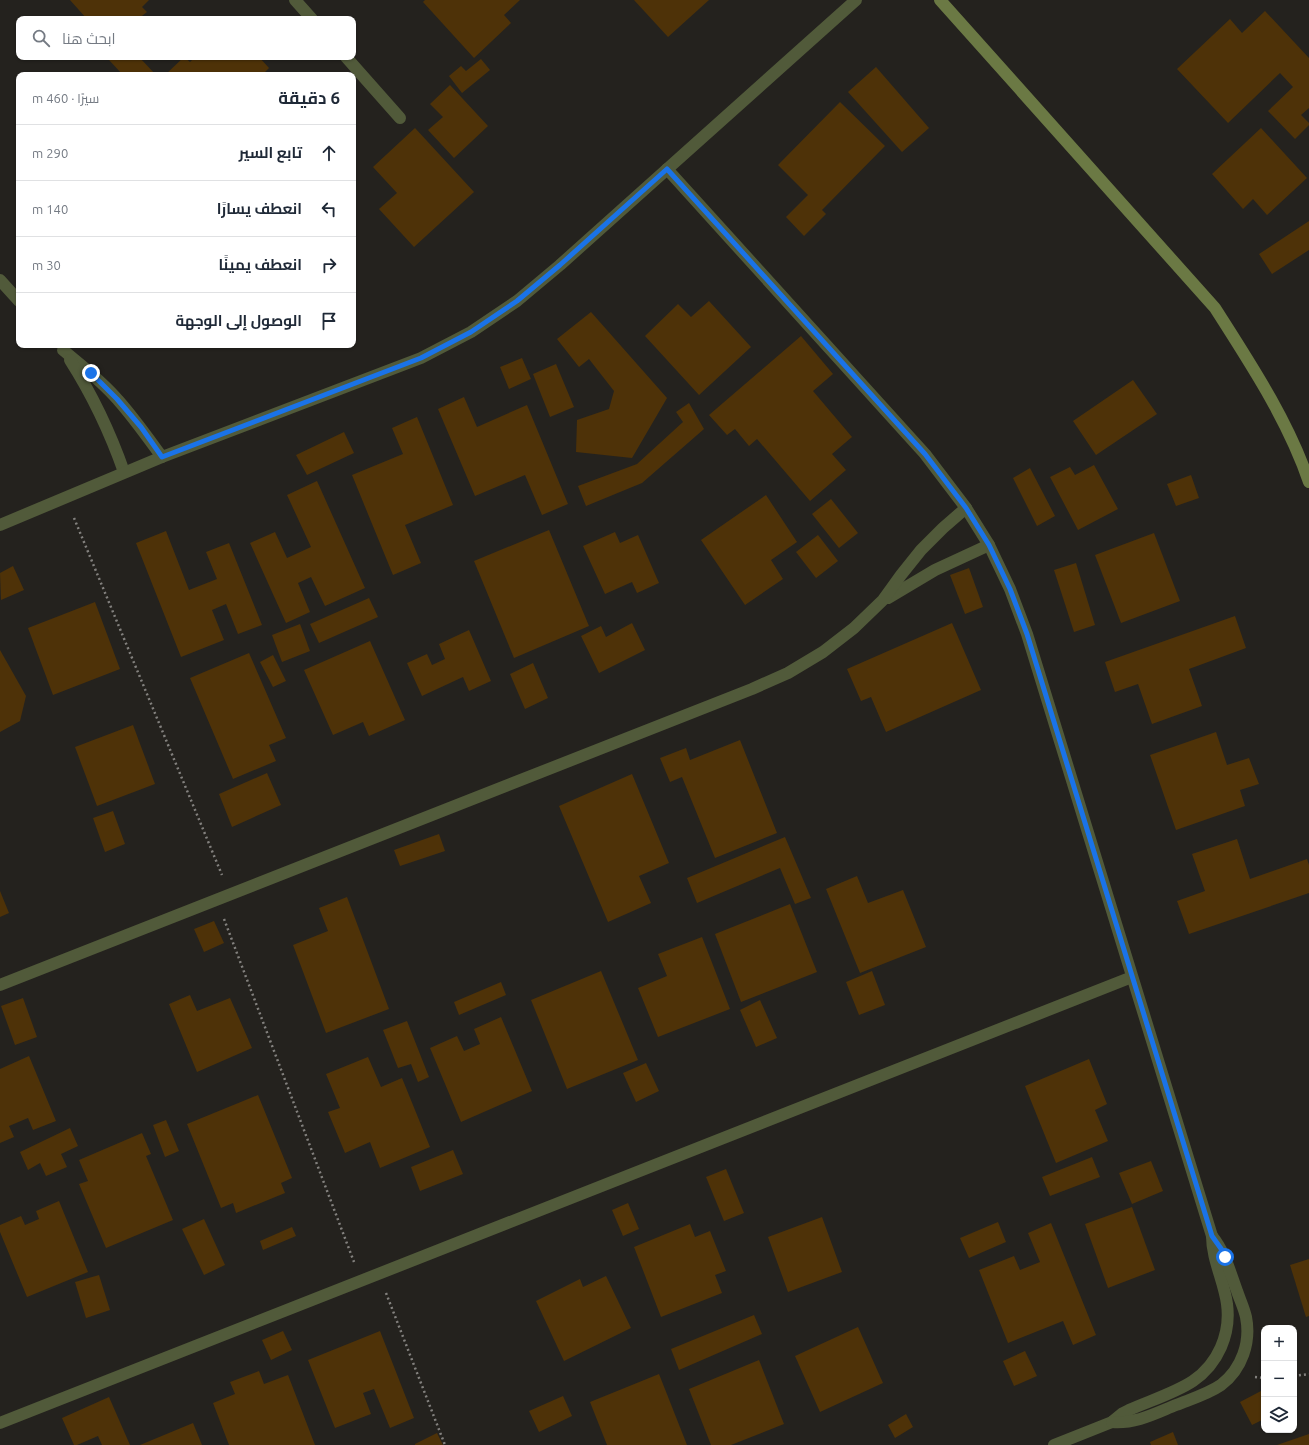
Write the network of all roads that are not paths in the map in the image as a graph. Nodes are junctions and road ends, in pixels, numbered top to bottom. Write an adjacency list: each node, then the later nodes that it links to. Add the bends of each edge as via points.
1 (296, 0): 4 (street)
2 (856, 0): 7 (street)
3 (940, 0): 13 (street, via 1214,308 1249,361)
4 (309, 16)
5 (349, 60): 6 (street)
6 (400, 118)
7 (667, 169): 12 (street, via 517,301 471,332 421,358); 16 (street, via 925,454)
8 (0, 280): 9 (street)
9 (16, 298)
10 (61, 348): 12 (street, via 117,399)
11 (61, 348): 14 (street, via 82,378 99,409)
12 (162, 457): 14 (street)
13 (1307, 468): 15 (street)
14 (124, 472): 17 (street)
15 (1309, 482)
16 (966, 508): 18 (street); 19 (street, via 921,550)
17 (0, 525)
18 (989, 545): 19 (street, via 935,570); 20 (street, via 1010,589 1027,634)
19 (883, 600): 21 (street, via 854,628 822,652 788,673 752,689)
20 (1132, 977): 22 (street); 24 (street)
21 (0, 985)
22 (1212, 1236): 23 (street, via 1214,1257 1227,1303 1228,1322 1218,1356 1207,1370 1193,1381 1123,1413); 23 (street, via 1225,1257 1246,1316 1248,1331 1241,1361 1221,1385 1208,1392 1140,1419 1122,1423)
23 (1112, 1422): 25 (street)
24 (0, 1424)
25 (1054, 1445)

